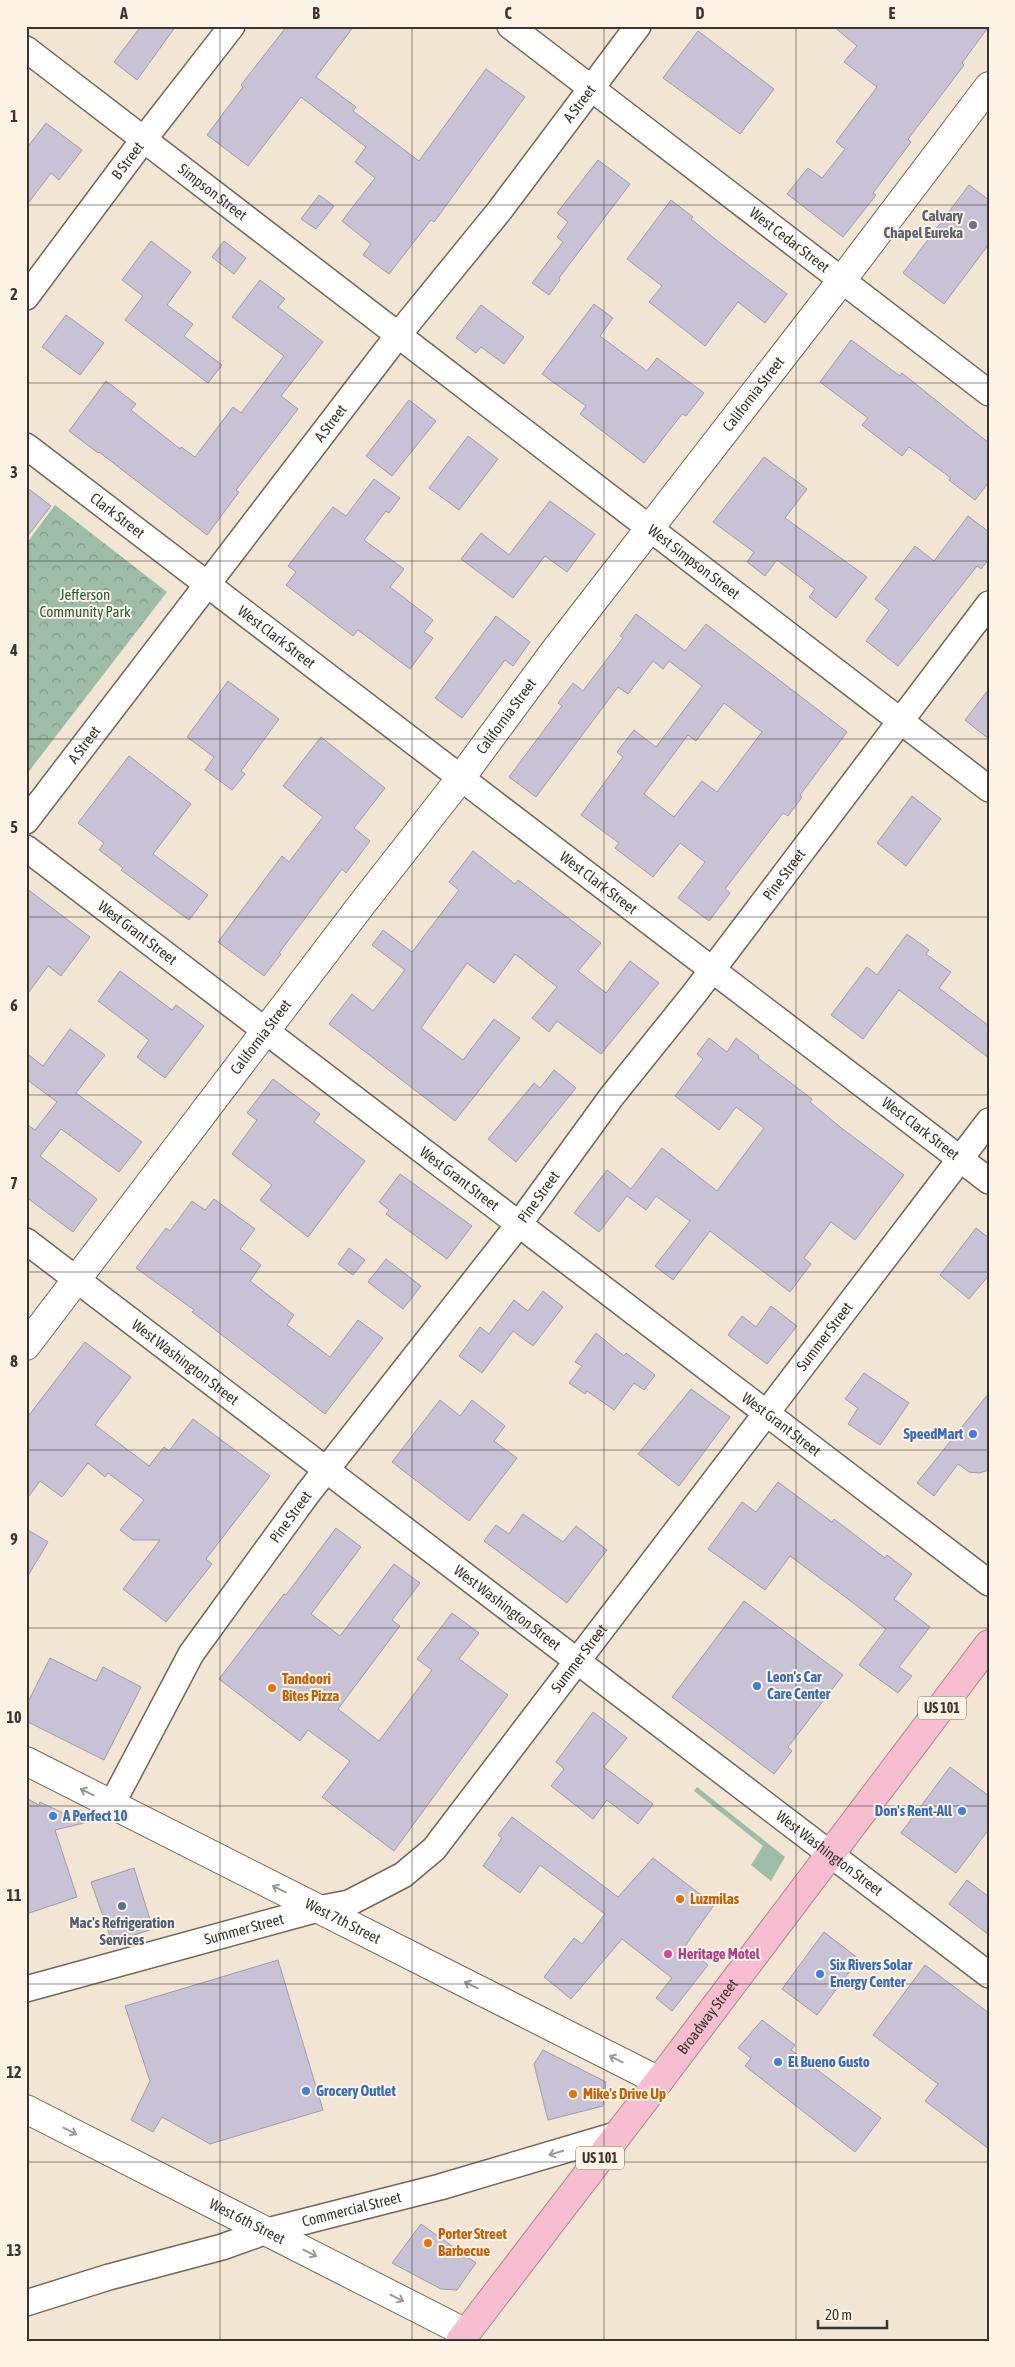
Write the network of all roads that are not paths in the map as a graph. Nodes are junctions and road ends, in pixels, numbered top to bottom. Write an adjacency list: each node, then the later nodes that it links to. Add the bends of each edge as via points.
1 (232, 26): 7 (street, B Street)
2 (510, 26): 6 (street, West Cedar Street)
3 (638, 26): 6 (street, A Street)
4 (26, 49): 7 (street, Simpson Street)
5 (989, 86): 8 (street, California Street)
6 (590, 88): 8 (street, West Cedar Street); 10 (street, A Street, via 500,210)
7 (144, 139): 9 (street, B Street); 10 (street, Simpson Street)
8 (842, 280): 11 (street, West Cedar Street); 13 (street, California Street)
9 (26, 297)
10 (399, 334): 13 (street, West Simpson Street); 14 (street, A Street)
11 (989, 393)
12 (26, 446): 14 (street, Clark Street)
13 (649, 528): 16 (street, West Simpson Street); 17 (street, California Street)
14 (208, 585): 17 (street, West Clark Street); 19 (street, A Street)
15 (989, 604): 16 (street, Pine Street)
16 (901, 721): 18 (street, West Simpson Street); 21 (street, Pine Street)
17 (460, 778): 21 (street, West Clark Street); 22 (street, California Street)
18 (989, 789)
19 (26, 821)
20 (26, 848): 22 (street, West Grant Street)
21 (711, 971): 24 (street, West Clark Street); 26 (street, Pine Street, via 612,1096)
22 (265, 1030): 26 (street, West Grant Street); 28 (street, California Street)
23 (989, 1121): 24 (street, Summer Street)
24 (959, 1158): 25 (street, West Clark Street); 30 (street, Summer Street)
25 (989, 1181)
26 (519, 1224): 30 (street, West Grant Street); 31 (street, Pine Street)
27 (26, 1241): 28 (street, West Washington Street)
28 (76, 1279): 29 (street, California Street); 31 (street, West Washington Street)
29 (26, 1346)
30 (766, 1412): 32 (street, West Grant Street); 34 (street, Summer Street)
31 (326, 1470): 34 (street, West Washington Street); 36 (street, Pine Street, via 191,1654)
32 (989, 1583)
33 (989, 1644): 37 (highway, Broadway Street / US 101)
34 (578, 1662): 37 (street, West Washington Street); 38 (street, Summer Street, via 434,1849 403,1876 349,1903)
35 (26, 1762): 36 (street, West 7th Street, one-way to 35)
36 (112, 1804): 38 (street, West 7th Street, one-way to 36)
37 (830, 1855): 39 (street, West Washington Street); 41 (highway, Broadway Street / US 101)
38 (318, 1910): 40 (street, Summer Street); 41 (street, West 7th Street, one-way to 38)
39 (989, 1975)
40 (26, 1989)
41 (659, 2081): 43 (highway, Broadway Street / US 101)
42 (26, 2110): 44 (street, West 6th Street, one-way to 44)
43 (619, 2134): 44 (street, Commercial Street, one-way to 44, via 440,2187); 46 (highway, Broadway Street / US 101)
44 (267, 2231): 45 (street, Commercial Street); 46 (street, West 6th Street, one-way to 46)
45 (26, 2303)
46 (463, 2337)

